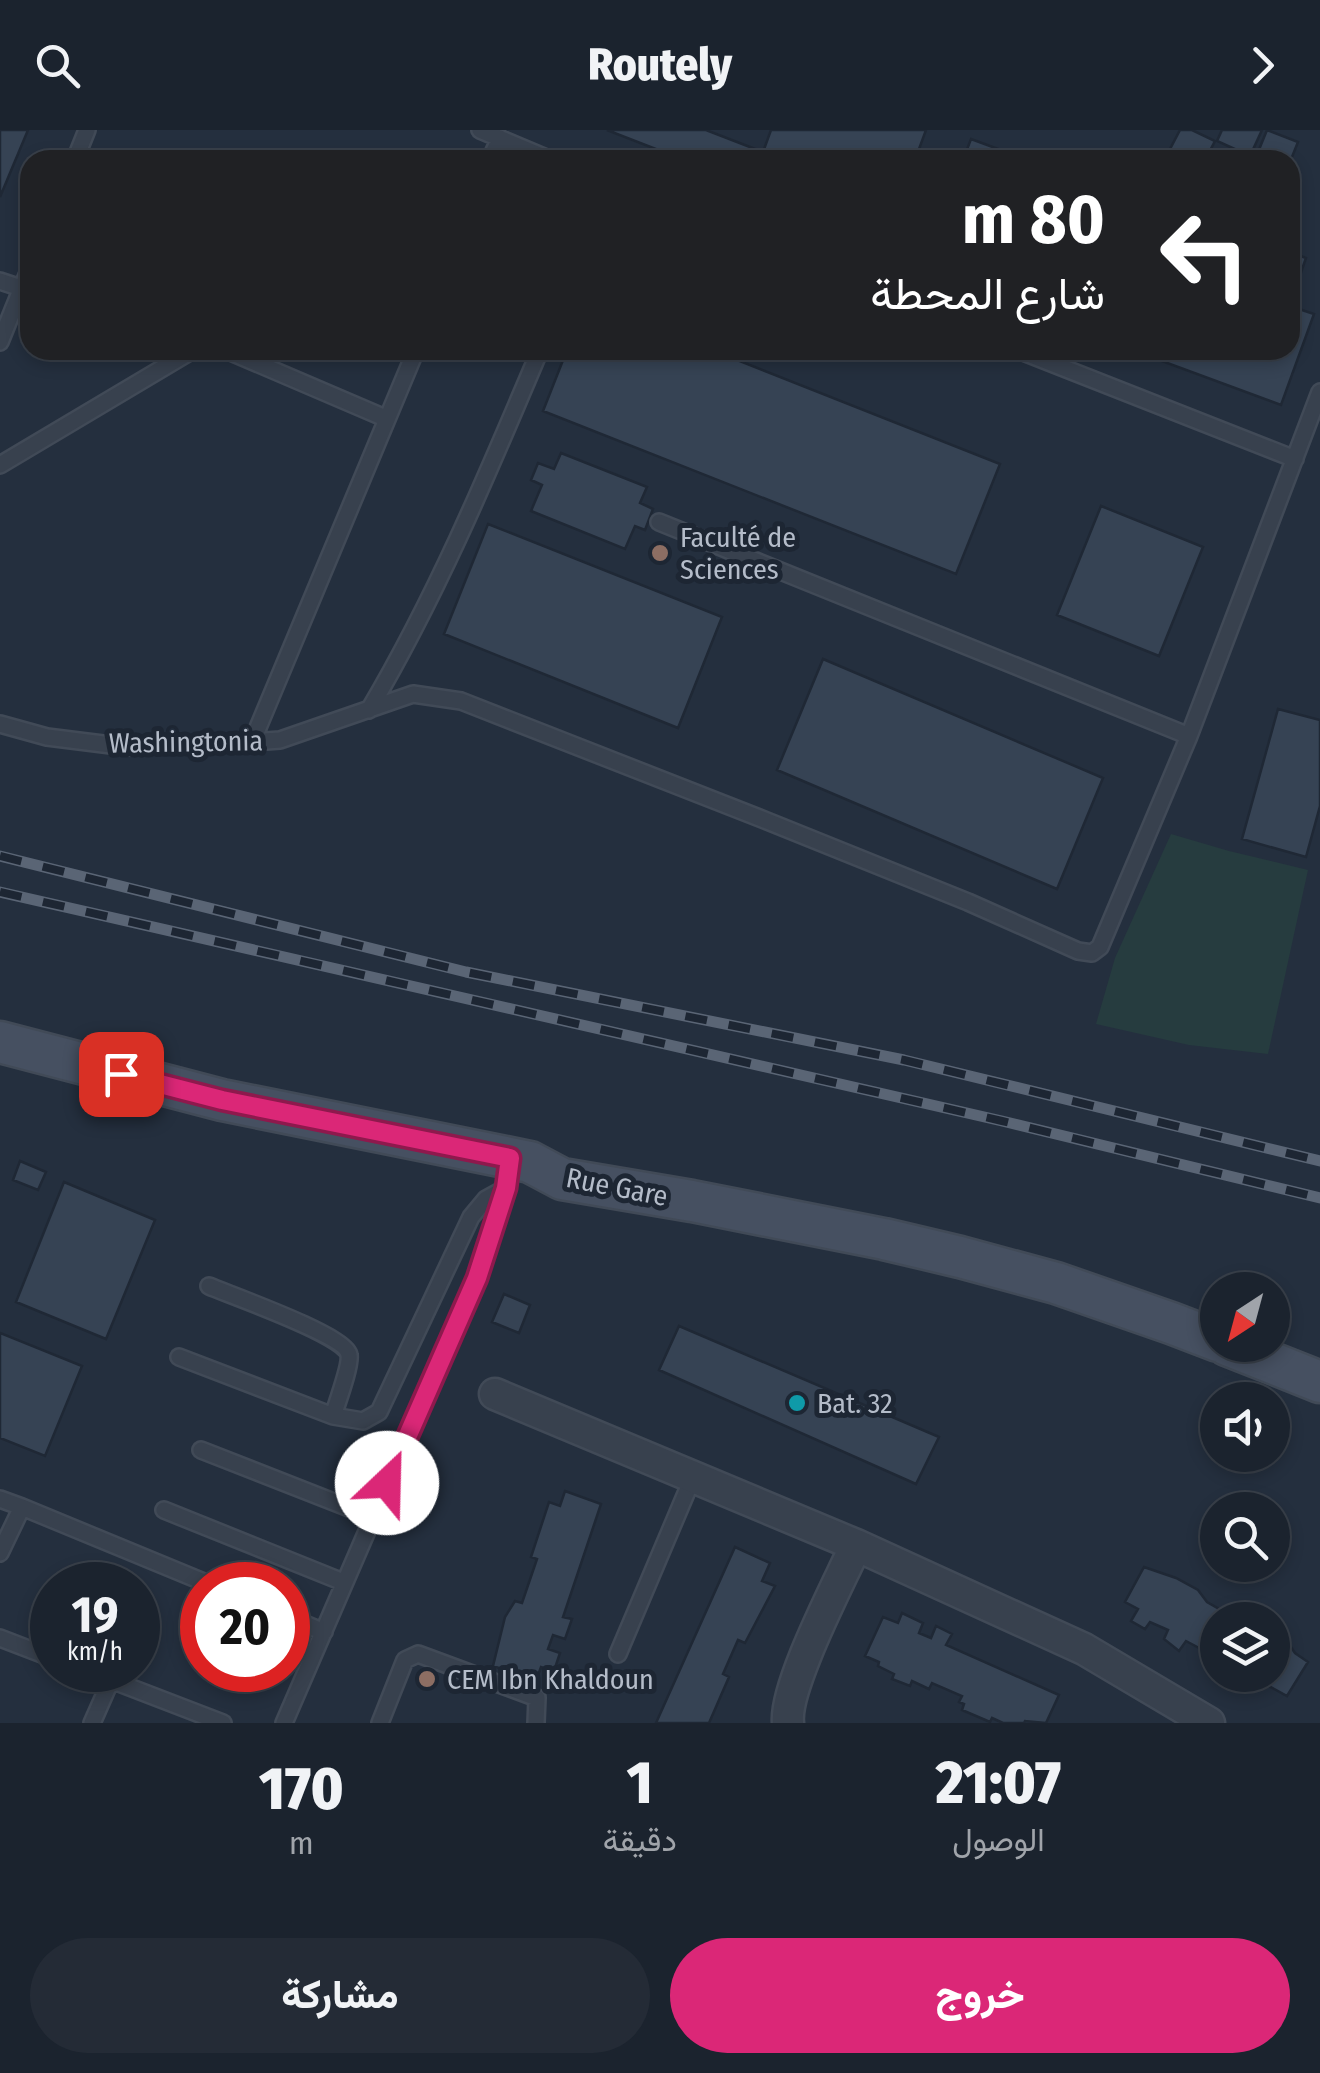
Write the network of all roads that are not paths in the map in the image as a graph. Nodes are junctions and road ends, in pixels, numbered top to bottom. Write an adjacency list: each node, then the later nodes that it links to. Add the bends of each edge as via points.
1 (480, 130): 2 (lane)
2 (500, 138): 3 (lane); 4 (lane)
3 (495, 150)
4 (528, 150)
5 (20, 302): 6 (lane)
6 (0, 342)
7 (176, 360): 15 (lane)
8 (249, 360): 13 (lane)
9 (412, 360): 13 (lane)
10 (536, 360): 17 (lane, via 440,579)
11 (1043, 360): 14 (lane)
12 (1320, 392): 14 (lane)
13 (386, 418): 20 (lane)
14 (1295, 459): 19 (lane)
15 (0, 466)
16 (659, 522): 19 (lane)
17 (369, 710): 19 (lane, Washingtonia, via 412,694 461,702 1092,953); 20 (lane, Washingtonia, via 280,740)
18 (0, 724): 20 (lane, Washingtonia, via 127,747)
19 (1189, 736)
20 (252, 742)
21 (0, 1042): 22 (main road)
22 (515, 1170): 24 (main road, Rue Gare, via 566,1159 696,1180 1057,1264); 25 (main road, Rue Gare, via 960,1257); 32 (lane, via 471,1217 379,1412 363,1421); 38 (lane, via 477,1278)
23 (208, 1286): 32 (lane, via 346,1346 350,1356)
24 (1200, 1315)
25 (1200, 1334)
26 (1290, 1348): 28 (main road)
27 (179, 1358): 32 (lane)
28 (1320, 1359)
29 (1270, 1362): 30 (main road)
30 (1320, 1382)
31 (495, 1394): 34 (street)
32 (333, 1416)
33 (201, 1450): 38 (lane)
34 (693, 1477): 39 (street); 47 (lane)
35 (0, 1499): 36 (lane)
36 (22, 1507): 40 (lane); 41 (lane)
37 (164, 1510): 42 (lane)
38 (372, 1517): 42 (lane)
39 (856, 1545): 55 (street, via 794,1684); 56 (street, via 1084,1649)
40 (0, 1553)
41 (180, 1572)
42 (344, 1582): 44 (lane)
43 (310, 1626): 44 (lane)
44 (324, 1632): 52 (lane)
45 (0, 1638): 46 (lane)
46 (30, 1650)
47 (618, 1654)
48 (106, 1692): 50 (lane)
49 (142, 1692): 51 (lane)
50 (92, 1723)
51 (223, 1723)
52 (284, 1723)
53 (380, 1723): 54 (lane, via 405,1660 418,1654 537,1698)
54 (536, 1723)
55 (788, 1723)
56 (1209, 1723)

